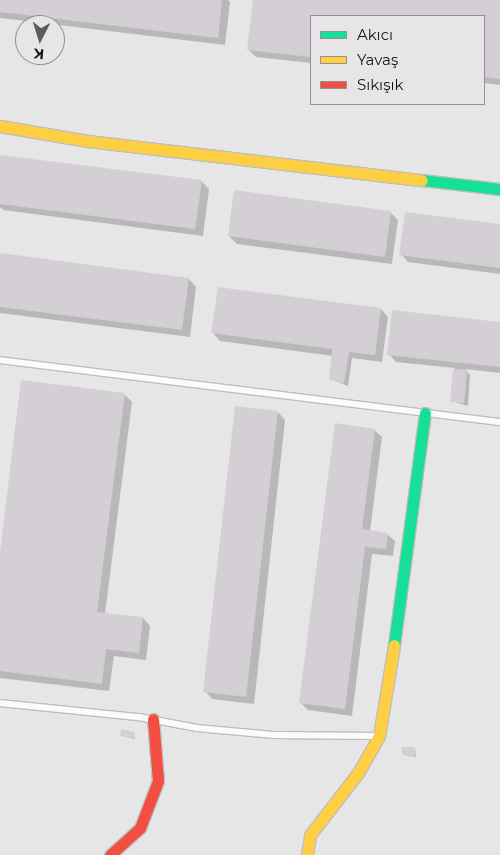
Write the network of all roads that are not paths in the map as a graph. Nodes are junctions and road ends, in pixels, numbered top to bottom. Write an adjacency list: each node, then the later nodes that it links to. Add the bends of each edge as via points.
1 (0, 126): 2 (street, via 88,141)
2 (500, 189)
3 (0, 360): 4 (lane)
4 (425, 412): 5 (lane); 8 (street, via 387,702)
5 (500, 422)
6 (0, 702): 7 (lane)
7 (153, 720): 8 (lane, via 197,728 274,735); 9 (street, via 158,780 140,828)
8 (379, 736): 10 (street, via 358,773 310,835)
9 (110, 855)
10 (307, 855)

